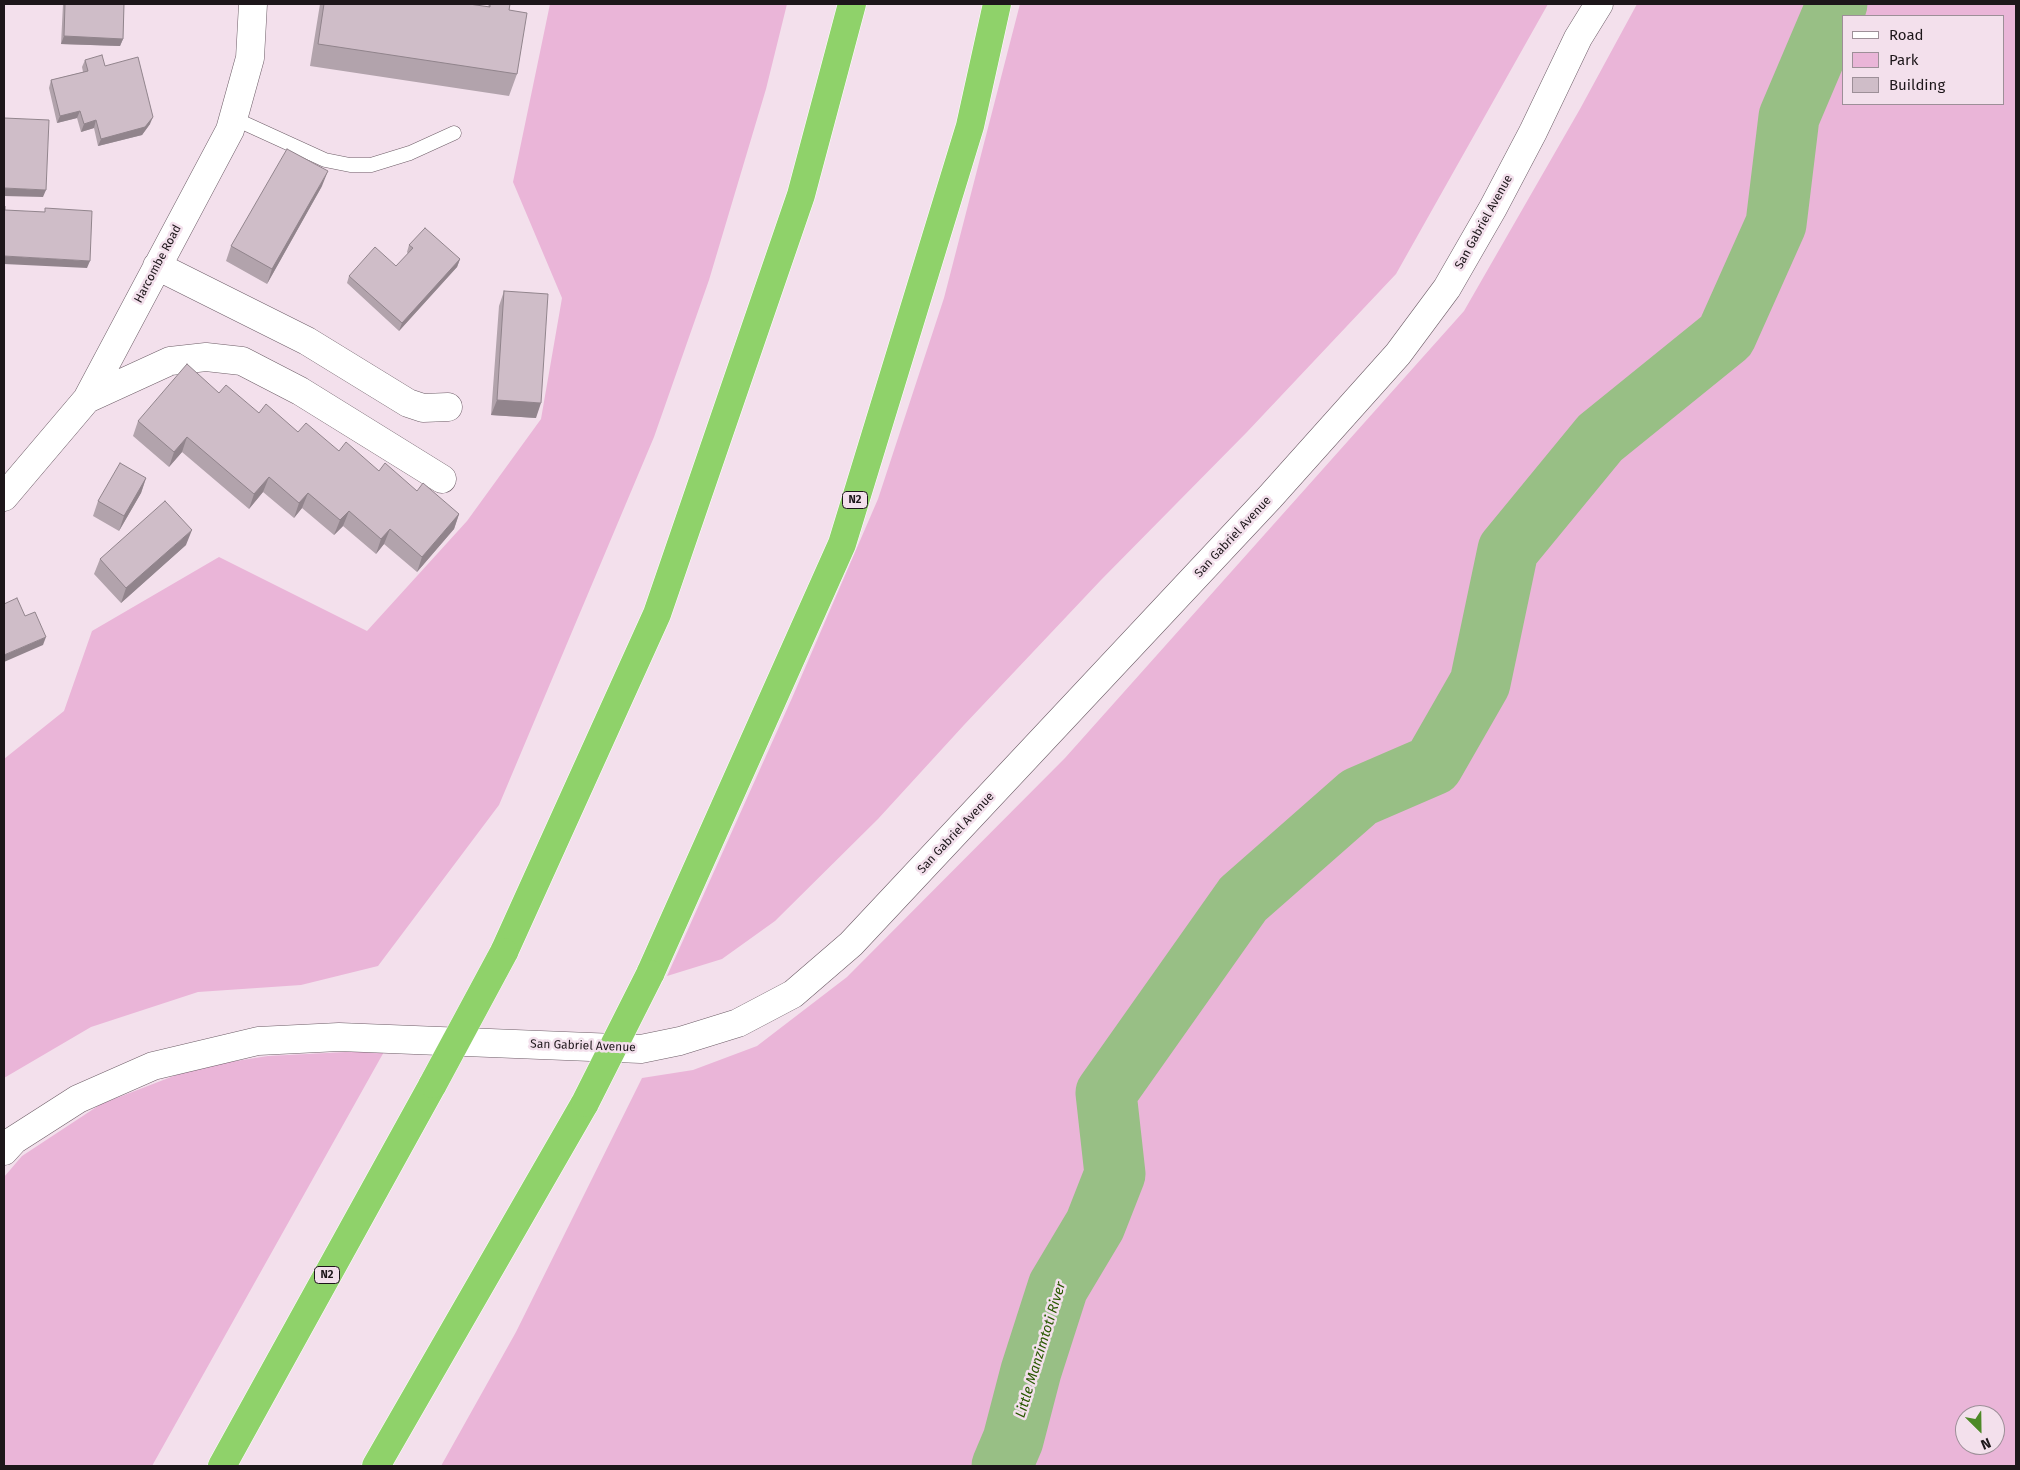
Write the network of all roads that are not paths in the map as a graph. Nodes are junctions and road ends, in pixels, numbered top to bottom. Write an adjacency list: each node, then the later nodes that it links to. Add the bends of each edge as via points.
1 (252, 4): 5 (street, Harcombe Road, via 250,58)
2 (852, 4): 13 (highway, N2, bridge, via 802,195 657,614 504,952)
3 (997, 4): 14 (highway, N2, bridge, via 970,126 842,544 650,974 585,1103)
4 (1599, 4): 12 (street, San Gabriel Avenue, via 1578,38 1493,208 1447,288 1398,354 1270,497 865,930 793,994 738,1023 641,1049 339,1038 258,1041 153,1066 78,1099 14,1140)
5 (234, 118): 6 (lane, via 325,160 350,165 372,165 410,153); 7 (street, Harcombe Road)
6 (454, 133)
7 (157, 266): 8 (street, Harcombe Road); 9 (street, via 308,341 408,404 423,408)
8 (87, 399): 10 (street, via 170,361 206,357 242,361 300,391); 11 (street, Harcombe Road)
9 (448, 407)
10 (442, 479)
11 (4, 497)
12 (4, 1151)
13 (222, 1466)
14 (376, 1466)

